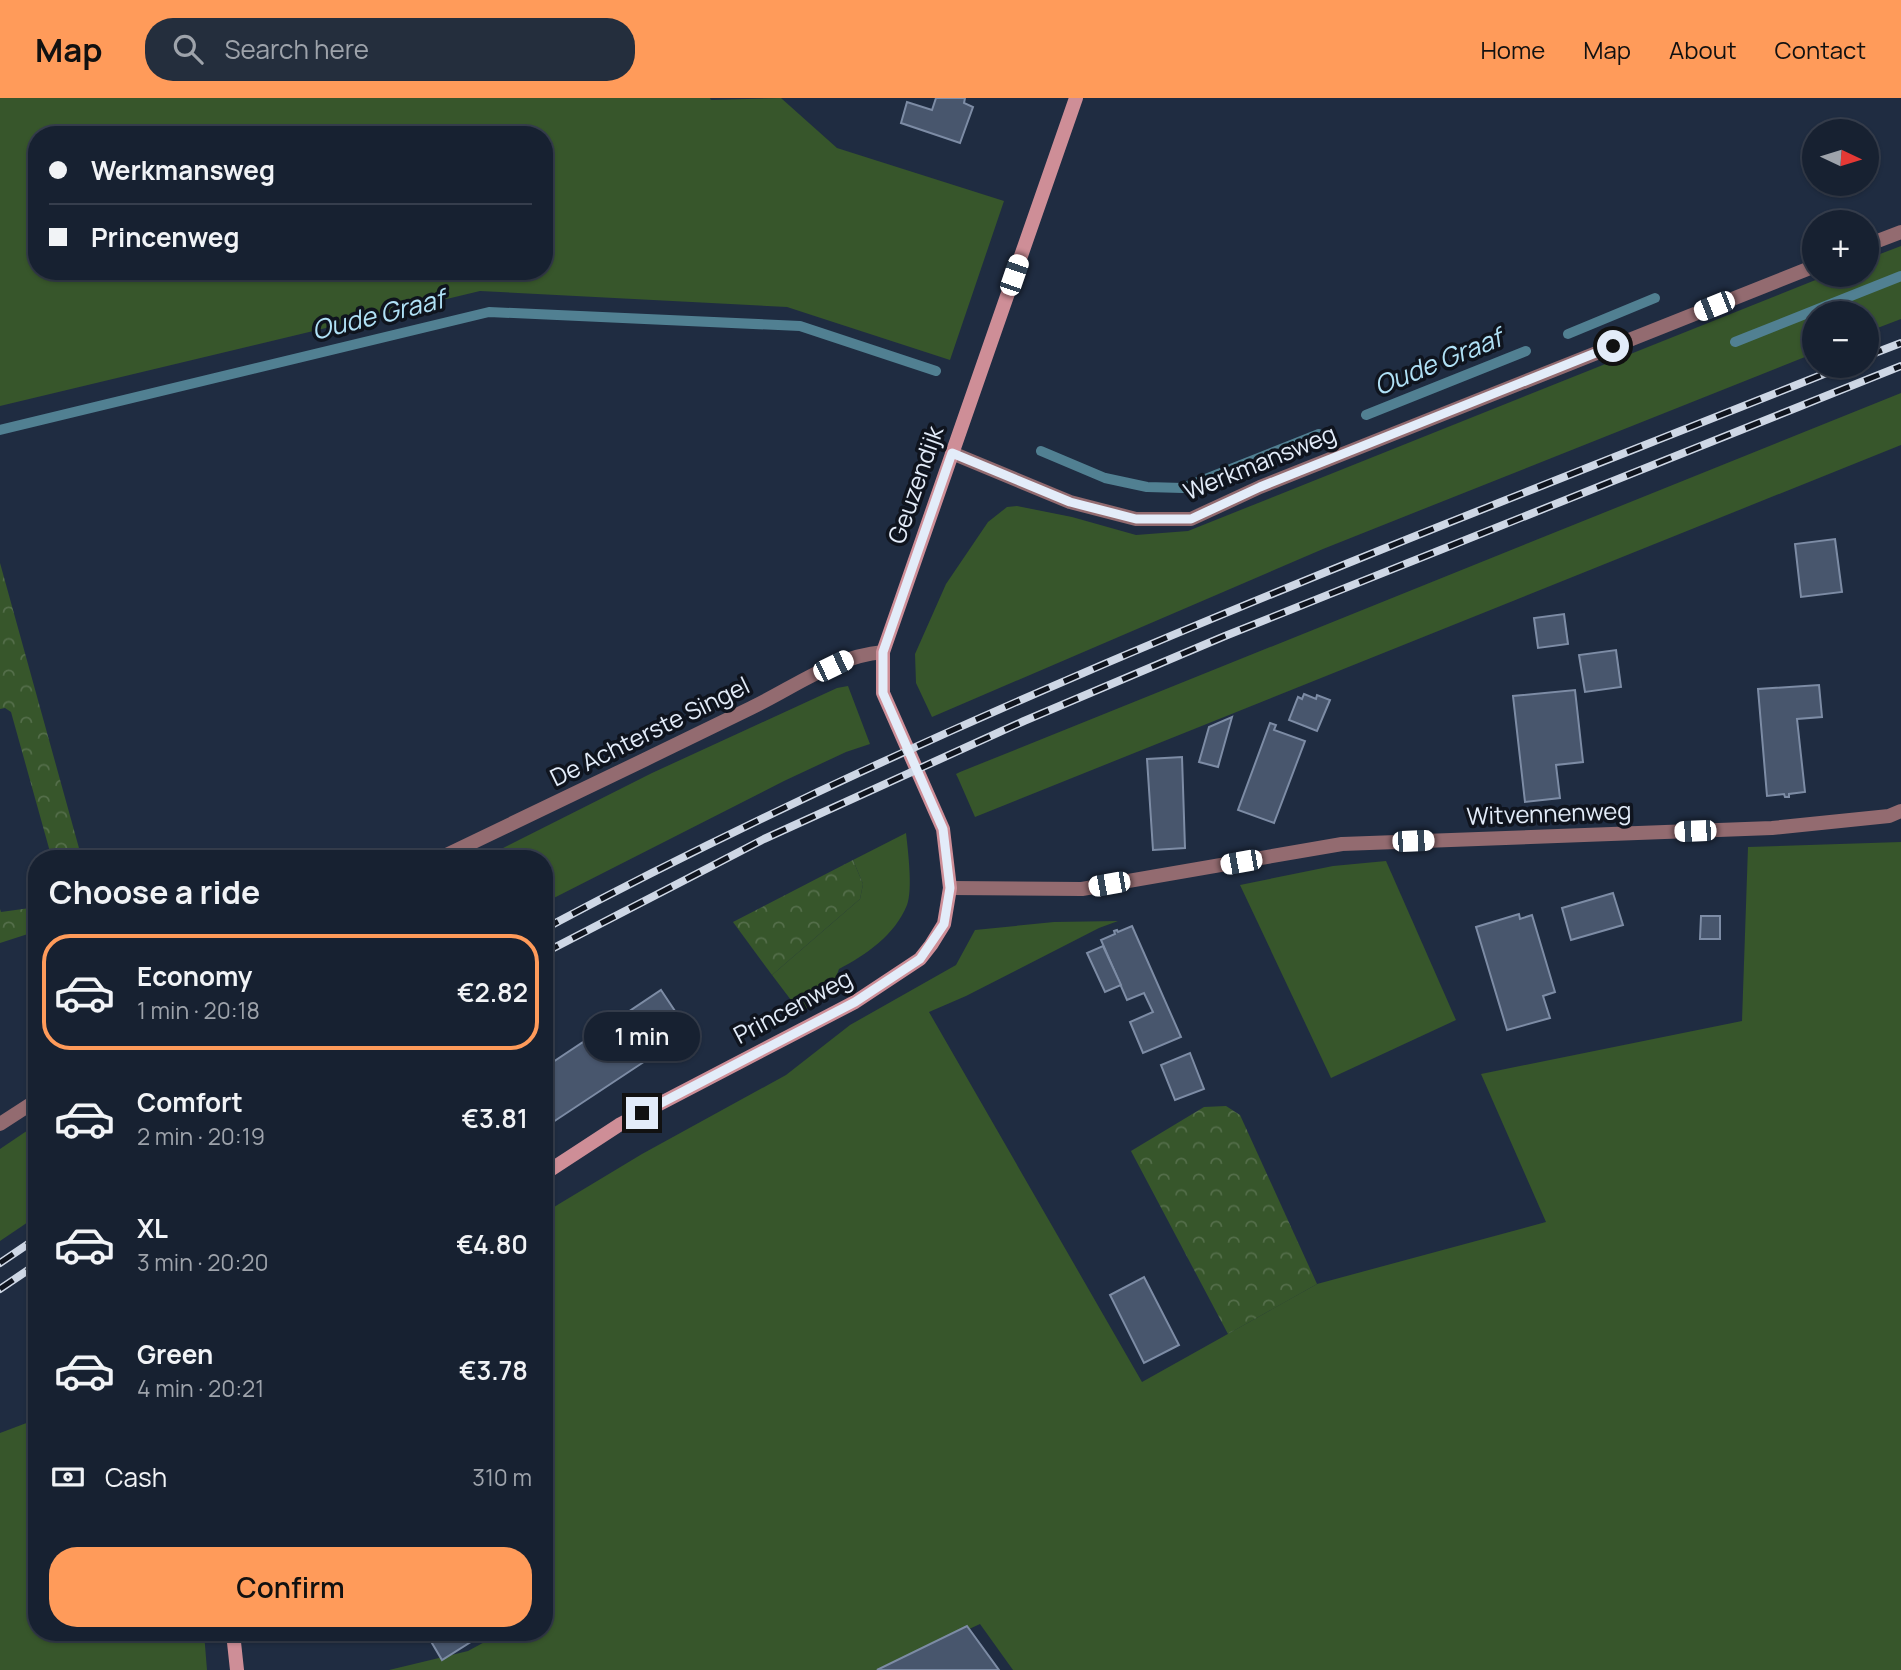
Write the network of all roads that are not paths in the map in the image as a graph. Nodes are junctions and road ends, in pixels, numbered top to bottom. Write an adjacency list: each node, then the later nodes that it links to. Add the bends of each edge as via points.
1 (1076, 98): 5 (main road, Geuzendijk)
2 (1901, 232): 3 (street)
3 (1879, 240)
4 (1802, 271): 5 (street, Werkmansweg, via 1260,487 1191,519 1136,519 1070,502)
5 (952, 453): 6 (main road, Geuzendijk)
6 (883, 652): 8 (street, De Achterste Singel, via 849,658); 9 (main road, Geuzendijk, via 883,693 943,829)
7 (1901, 811): 9 (street, Witvennenweg, via 1772,828 1342,844 1082,889)
8 (457, 850)
9 (950, 888): 12 (main road, Princenweg, via 944,924 920,959 855,1002 618,1125)
10 (28, 1106): 11 (street)
11 (0, 1124)
12 (553, 1168)
13 (234, 1641): 14 (main road)
14 (237, 1670)

